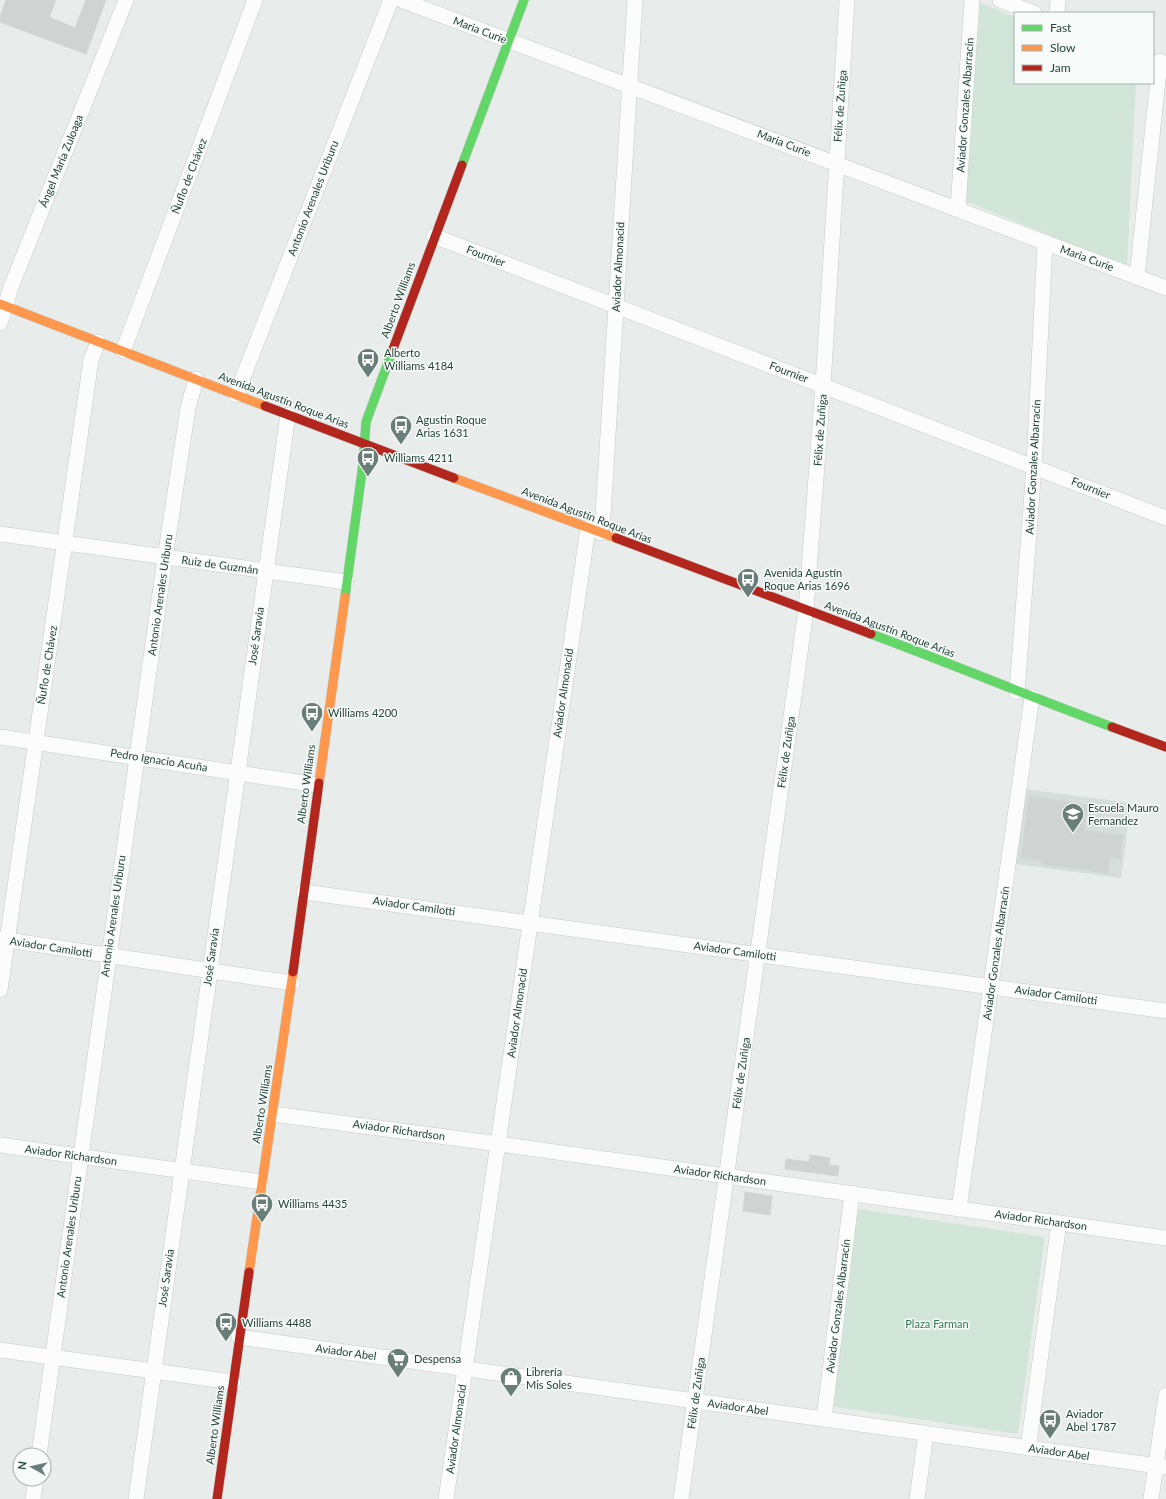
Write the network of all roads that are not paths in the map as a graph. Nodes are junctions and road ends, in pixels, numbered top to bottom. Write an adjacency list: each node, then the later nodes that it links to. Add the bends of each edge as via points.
1 (126, 0): 22 (street, Ángel María Zuloaga)
2 (255, 0): 26 (street, Ñuflo de Chávez)
3 (391, 0): 29 (street, Antonio Arenales Uriburu)
4 (401, 0): 13 (street, Maria Curie)
5 (524, 0): 13 (street, Alberto Williams)
6 (635, 0): 15 (street, Aviador Almonacid)
7 (847, 0): 16 (street, Félix de Zuñiga)
8 (972, 0): 17 (street, Aviador Gonzales Albarracín)
9 (1000, 0): 11 (street)
10 (1058, 0): 12 (street)
11 (1031, 12)
12 (1057, 12)
13 (508, 40): 15 (street, Maria Curie); 18 (street, Alberto Williams)
14 (1160, 61): 20 (street)
15 (629, 84): 16 (street, Maria Curie); 23 (street, Aviador Almonacid)
16 (836, 162): 17 (street, Maria Curie); 28 (street, Félix de Zuñiga)
17 (958, 209): 19 (street, Maria Curie)
18 (434, 236): 23 (street, Fournier); 31 (street, Alberto Williams, via 366,422)
19 (1044, 242): 20 (street, Maria Curie); 32 (street, Aviador Gonzales Albarracín)
20 (1137, 277): 21 (street, Maria Curie)
21 (1166, 288)
22 (3, 305): 24 (street, Ángel María Zuloaga); 25 (street, Avenida Agustín Roque Arias)
23 (616, 307): 28 (street, Fournier); 34 (street, Aviador Almonacid, via 603,515)
24 (0, 323)
25 (98, 342): 26 (street, Avenida Agustín Roque Arias); 36 (street, Ñuflo de Chávez, via 91,360)
26 (123, 352): 27 (street, Avenida Agustín Roque Arias)
27 (196, 379): 29 (street, Avenida Agustín Roque Arias); 37 (street, Antonio Arenales Uriburu, via 188,408)
28 (823, 385): 32 (street, Fournier); 40 (street, Félix de Zuñiga)
29 (236, 395): 30 (street, Avenida Agustín Roque Arias)
30 (288, 415): 31 (street, Avenida Agustín Roque Arias); 38 (street, José Saravia)
31 (363, 444): 34 (street, Avenida Agustín Roque Arias); 39 (street, Alberto Williams, via 363,464)
32 (1034, 466): 33 (street, Fournier); 41 (street, Aviador Gonzales Albarracín)
33 (1166, 518)
34 (594, 530): 40 (street, Avenida Agustín Roque Arias); 50 (street, Aviador Almonacid)
35 (0, 534): 36 (street, Ruiz de Guzmán)
36 (66, 543): 37 (street, Ruiz de Guzmán); 44 (street, Ñuflo de Chávez)
37 (165, 558): 38 (street, Ruiz de Guzmán); 46 (street, Antonio Arenales Uriburu)
38 (265, 571): 39 (street, Ruiz de Guzmán); 47 (street, José Saravia)
39 (346, 582): 48 (street, Alberto Williams)
40 (806, 610): 41 (street, Avenida Agustín Roque Arias); 53 (street, Félix de Zuñiga)
41 (1017, 692): 42 (street, Avenida Agustín Roque Arias)
42 (1032, 698): 45 (street, Avenida Agustín Roque Arias); 56 (street, Aviador Gonzales Albarracín)
43 (0, 737): 44 (street, Pedro Ignacio Acuña)
44 (35, 742): 46 (street, Pedro Ignacio Acuña); 51 (street, Ñuflo de Chávez)
45 (1166, 747)
46 (136, 756): 47 (street, Pedro Ignacio Acuña); 52 (street, Antonio Arenales Uriburu)
47 (237, 773): 48 (street, Pedro Ignacio Acuña); 54 (street, José Saravia)
48 (318, 785): 49 (street, Alberto Williams)
49 (304, 892): 50 (street, Aviador Camilotti); 55 (street, Alberto Williams)
50 (529, 922): 53 (street, Aviador Camilotti); 60 (street, Aviador Almonacid)
51 (4, 939): 52 (street, Aviador Camilotti); 57 (street, Ñuflo de Chávez)
52 (108, 955): 54 (street, Aviador Camilotti); 62 (street, Antonio Arenales Uriburu)
53 (758, 955): 56 (street, Aviador Camilotti); 64 (street, Félix de Zuñiga)
54 (209, 970): 55 (street, Aviador Camilotti); 63 (street, José Saravia)
55 (292, 983): 59 (street, Alberto Williams)
56 (991, 986): 58 (street, Aviador Camilotti); 67 (street, Aviador Gonzales Albarracín)
57 (0, 990)
58 (1166, 1011)
59 (273, 1114): 60 (street, Aviador Richardson); 65 (street, Alberto Williams)
60 (499, 1144): 64 (street, Aviador Richardson); 73 (street, Aviador Almonacid)
61 (0, 1145): 62 (street, Aviador Richardson)
62 (80, 1157): 63 (street, Aviador Richardson); 72 (street, Antonio Arenales Uriburu)
63 (181, 1170): 65 (street, Aviador Richardson); 74 (street, José Saravia)
64 (726, 1176): 66 (street, Aviador Richardson); 77 (street, Félix de Zuñiga)
65 (261, 1182): 70 (street, Alberto Williams)
66 (852, 1194): 67 (street, Aviador Richardson); 78 (street, Aviador Gonzales Albarracín)
67 (959, 1208): 68 (street, Aviador Richardson)
68 (1059, 1223): 69 (street, Aviador Richardson); 81 (street)
69 (1166, 1238)
70 (239, 1337): 73 (street, Aviador Abel); 75 (street, Alberto Williams)
71 (0, 1350): 72 (street)
72 (53, 1358): 74 (street); 80 (street, Antonio Arenales Uriburu)
73 (464, 1368): 77 (street, Aviador Abel); 87 (street, Aviador Almonacid)
74 (153, 1372): 75 (street); 85 (street, José Saravia)
75 (233, 1382): 86 (street, Alberto Williams)
76 (1166, 1395): 82 (street)
77 (695, 1400): 78 (street, Aviador Abel); 88 (street, Félix de Zuñiga)
78 (824, 1419): 79 (street, Aviador Abel)
79 (926, 1434): 81 (street, Aviador Abel); 89 (street)
80 (40, 1447)
81 (1028, 1448): 82 (street, Aviador Abel)
82 (1161, 1467): 90 (street)
83 (35, 1487): 84 (street)
84 (33, 1499)
85 (136, 1499)
86 (216, 1499)
87 (446, 1499)
88 (682, 1499)
89 (917, 1499)
90 (1151, 1499)

